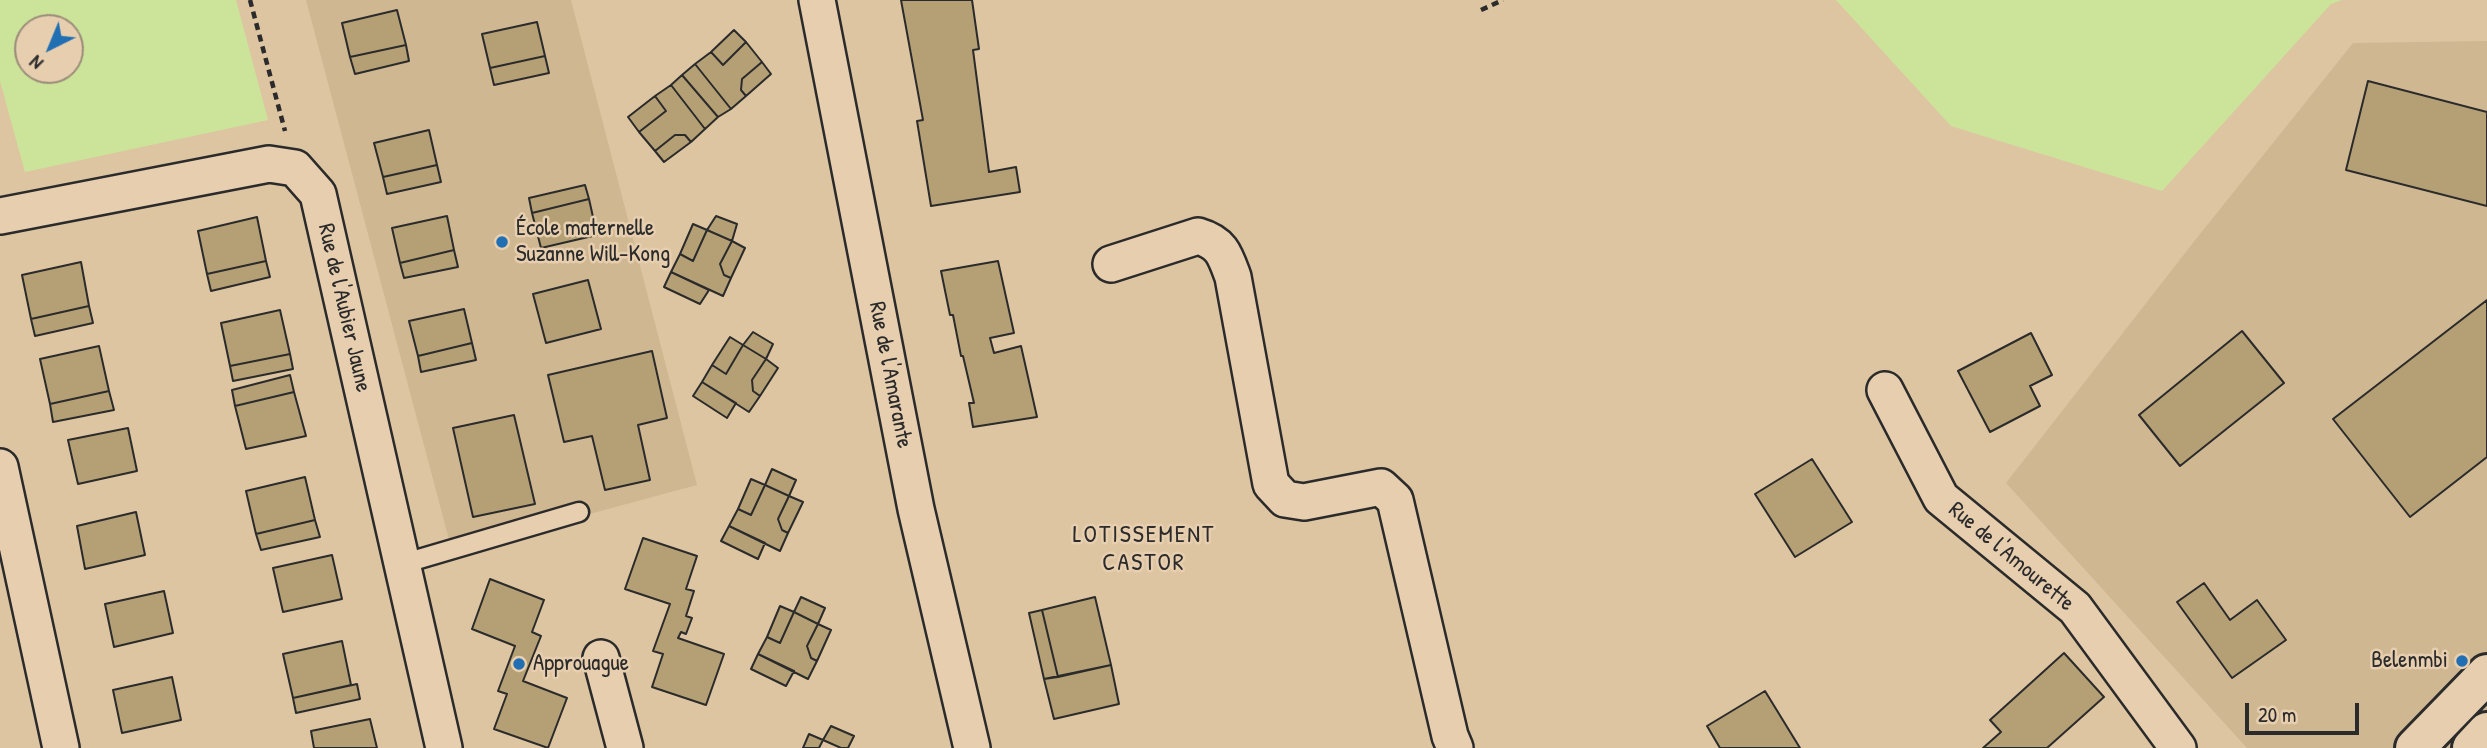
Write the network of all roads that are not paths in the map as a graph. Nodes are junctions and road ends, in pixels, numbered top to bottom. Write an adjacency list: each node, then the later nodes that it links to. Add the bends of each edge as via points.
1 (817, 0): 14 (street, Rue de l'Amarante, via 916,509)
2 (0, 216): 7 (street, Rue de l'Aubier Jaune, via 269,164 295,168 318,194)
3 (1111, 264): 15 (street, via 1198,236 1212,240 1224,253 1233,277 1270,484 1285,499 1304,502 1381,487 1395,500)
4 (1885, 390): 16 (street, Rue de l'Amourette, via 1941,498 2075,608)
5 (0, 467): 11 (street)
6 (579, 512): 7 (lane)
7 (402, 564): 12 (street, Rue de l'Aubier Jaune)
8 (601, 658): 13 (street)
9 (2487, 674): 17 (main road)
10 (2487, 732): 18 (main road)
11 (61, 748)
12 (444, 748)
13 (625, 748)
14 (972, 748)
15 (1455, 748)
16 (2178, 748)
17 (2415, 748)
18 (2472, 748)

